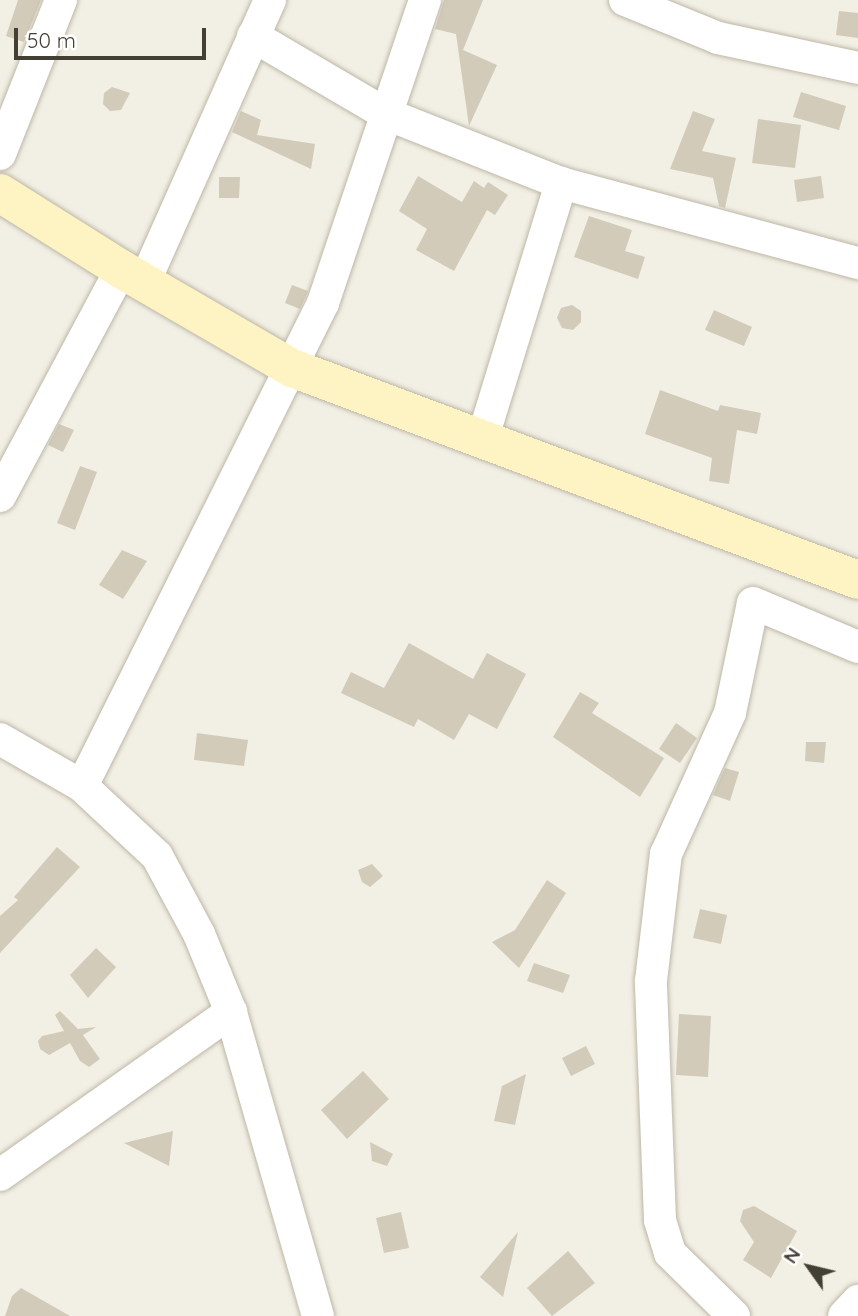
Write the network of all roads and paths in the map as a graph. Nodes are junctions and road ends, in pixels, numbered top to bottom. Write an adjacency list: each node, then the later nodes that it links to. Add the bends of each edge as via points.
1 (61, 0): 8 (street)
2 (270, 0): 5 (street)
3 (425, 0): 7 (street)
4 (625, 0): 6 (street, via 718,38)
5 (253, 36): 7 (street); 12 (street)
6 (858, 68)
7 (384, 113): 9 (street); 13 (street, via 323,303)
8 (0, 154)
9 (561, 183): 11 (street); 14 (street)
10 (0, 193): 12 (street)
11 (858, 263)
12 (132, 276): 13 (street); 15 (street)
13 (292, 368): 14 (street); 19 (street)
14 (483, 437): 16 (street)
15 (0, 496)
16 (858, 580)
17 (858, 647): 24 (street, via 753,603 730,713 666,854 651,981 660,1220 670,1253)
18 (0, 739): 19 (street)
19 (82, 786): 20 (street, via 157,856 199,934)
20 (231, 1012): 21 (street); 23 (street)
21 (0, 1175)
22 (858, 1301): 25 (street)
23 (318, 1316)
24 (734, 1316)
25 (844, 1316)

